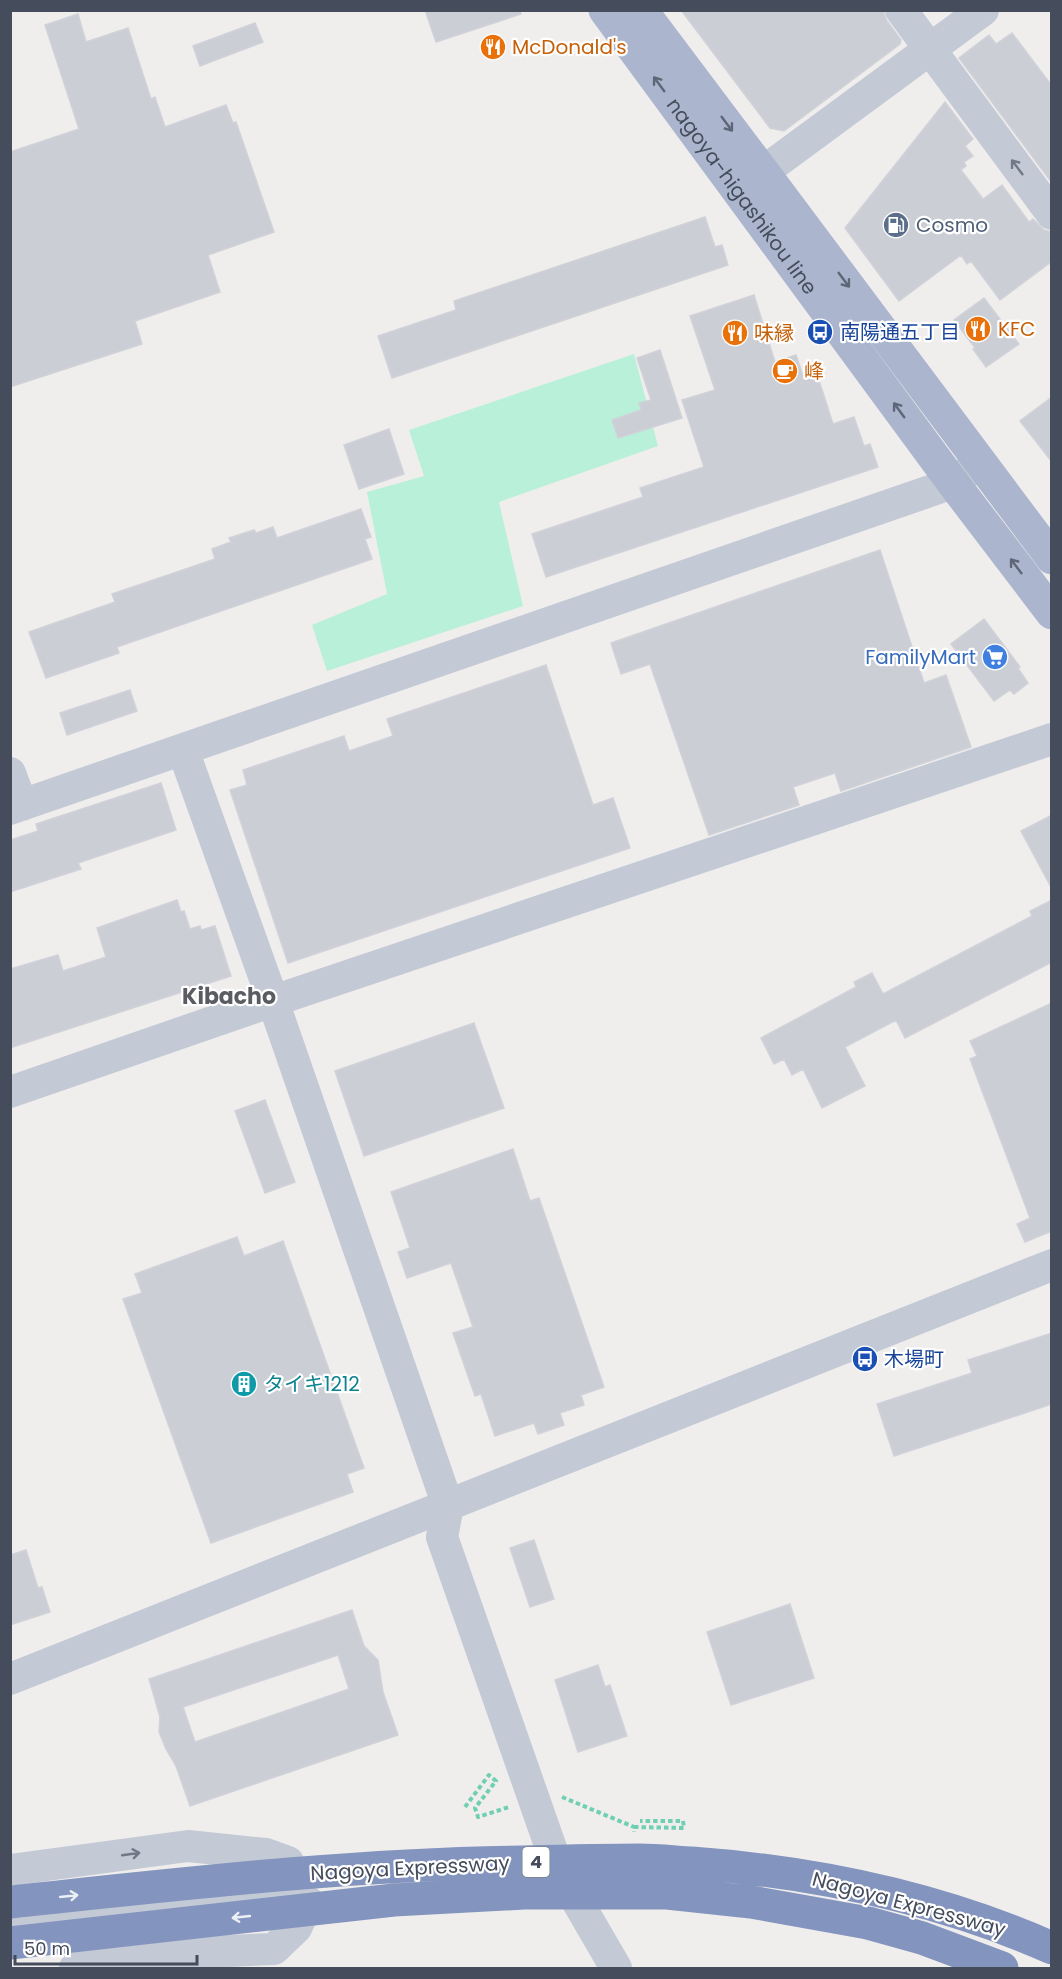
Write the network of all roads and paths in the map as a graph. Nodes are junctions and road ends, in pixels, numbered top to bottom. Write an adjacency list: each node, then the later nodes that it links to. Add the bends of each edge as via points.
1 (605, 10): 9 (main road, nagoya-higashikou line, one-way to 1)
2 (641, 10): 6 (main road, nagoya-higashikou line, one-way to 6)
3 (901, 10): 5 (street)
4 (982, 10): 5 (street)
5 (929, 49): 6 (street); 7 (street, one-way to 5)
6 (764, 172): 8 (main road, nagoya-higashikou line, one-way to 8)
7 (1052, 214)
8 (981, 462): 9 (street); 10 (main road, nagoya-higashikou line)
9 (953, 483): 11 (main road, nagoya-higashikou line, one-way to 9); 13 (street)
10 (1052, 558)
11 (1052, 613)
12 (1052, 739): 16 (street)
13 (183, 750): 15 (street); 16 (street)
14 (10, 773): 15 (street)
15 (16, 807)
16 (273, 1001): 17 (street); 19 (street)
17 (10, 1092)
18 (1052, 1266): 19 (street)
19 (448, 1506): 20 (street); 28 (street, via 442,1537)
20 (10, 1680)
21 (555, 1794): 25 (path)
22 (511, 1806): 23 (path, via 478,1817 475,1808 496,1781 489,1776)
23 (465, 1807)
24 (640, 1821): 25 (path, via 683,1821 684,1828)
25 (634, 1827): 26 (path)
26 (634, 1838)
27 (10, 1870): 30 (street, one-way to 30, via 188,1846 266,1854 288,1862)
28 (562, 1877): 29 (highway, via 650,1869); 30 (street, via 426,1872); 37 (street)
29 (755, 1886): 33 (highway, via 1015,1917); 38 (highway, via 870,1927)
30 (301, 1892): 32 (street, via 250,1893 136,1912); 36 (street, via 296,1928 274,1949)
31 (10, 1902): 35 (highway, Nagoya Expressway / 4, one-way to 35, via 435,1863 641,1860 747,1867 815,1878 960,1914)
32 (10, 1924)
33 (1052, 1928)
34 (10, 1943): 39 (highway, Nagoya Expressway / 4, one-way to 34, via 868,1923 751,1902 667,1893 524,1893 394,1900)
35 (1052, 1948)
36 (75, 1968)
37 (616, 1968)
38 (952, 1968)
39 (1002, 1968)

